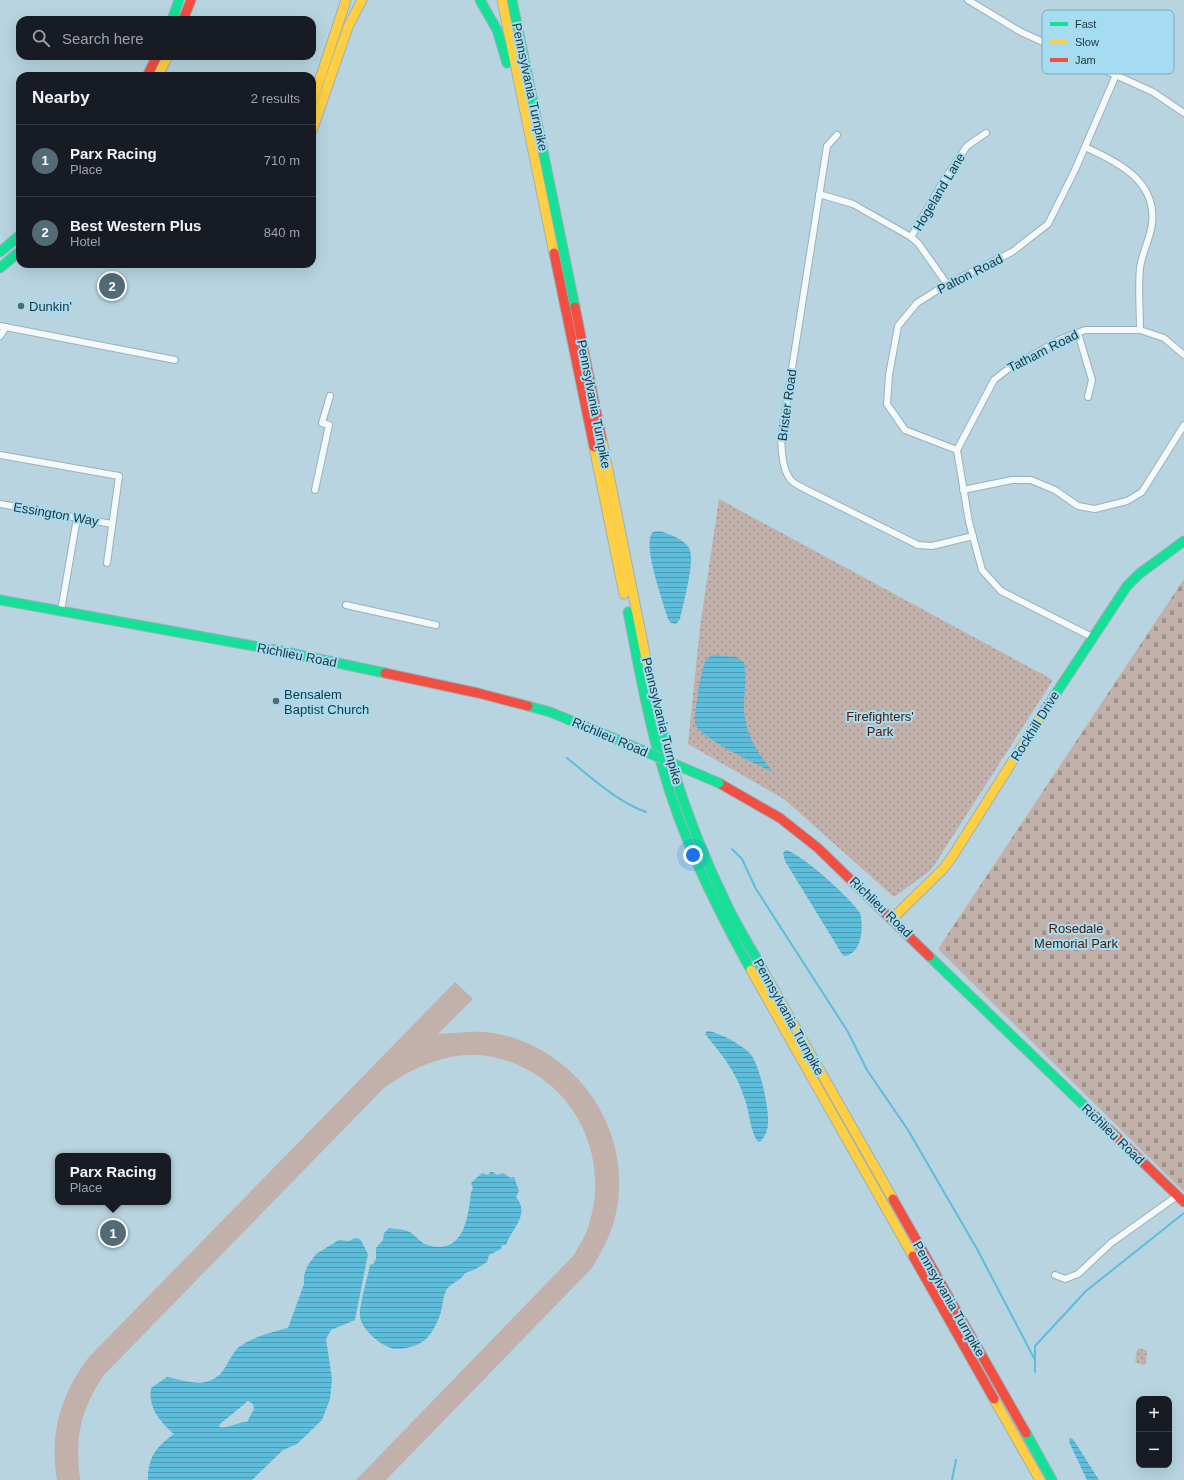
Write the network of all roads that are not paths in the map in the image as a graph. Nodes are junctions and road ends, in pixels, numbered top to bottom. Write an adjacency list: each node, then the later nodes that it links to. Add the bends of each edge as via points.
1 (179, 0): 9 (main road)
2 (191, 0): 10 (main road)
3 (346, 0): 17 (main road)
4 (362, 0): 19 (main road, via 348,27)
5 (480, 0): 23 (main road, via 494,24 504,51)
6 (502, 0): 23 (main road, Pennsylvania Turnpike)
7 (512, 0): 59 (main road, Pennsylvania Turnpike, via 656,707 675,779 693,830 728,909)
8 (968, 0): 11 (street, via 1020,32)
9 (173, 16)
10 (185, 16)
11 (1042, 42)
12 (155, 60): 14 (main road)
13 (166, 60): 15 (main road)
14 (149, 72)
15 (160, 72)
16 (1116, 75): 18 (street, via 1154,92); 22 (street, Palton Road)
17 (316, 92)
18 (1184, 113)
19 (316, 119)
20 (986, 133): 25 (street, Hogeland Lane, via 968,146 944,180)
21 (837, 135): 24 (street, Brister Road, via 827,146)
22 (1085, 147): 30 (street, Palton Road, via 1048,224 1012,252); 32 (street, via 1133,174 1148,194 1152,224 1140,268)
23 (537, 171): 58 (main road, Pennsylvania Turnpike, via 648,713 661,765 683,830 733,938)
24 (819, 194): 25 (street, via 853,204); 47 (street, Brister Road, via 781,438 786,470 792,481 807,490 918,545 932,546)
25 (912, 237): 30 (street)
26 (16, 238): 27 (main road)
27 (0, 252)
28 (16, 254): 29 (main road)
29 (0, 268)
30 (946, 284): 40 (street, Palton Road, via 917,303 898,326 888,375 887,404 905,430)
31 (3, 327): 34 (street); 36 (street)
32 (1140, 330): 33 (street, Tatham Road, via 1090,330); 35 (street, Tatham Road, via 1164,338)
33 (1078, 333): 38 (street, via 1092,380); 40 (street, Tatham Road, via 1022,360 994,380)
34 (0, 336)
35 (1184, 355)
36 (175, 360)
37 (330, 396): 42 (street, via 322,423 329,425)
38 (1088, 397)
39 (1184, 425): 43 (street, via 1142,492 1128,501 1095,509 1078,506 1055,490 1032,480 1012,480)
40 (957, 450): 43 (street)
41 (0, 455): 46 (street, via 119,476)
42 (315, 490)
43 (963, 490): 47 (street)
44 (0, 504): 45 (street, Essington Way)
45 (77, 518): 46 (street, Essington Way); 52 (street)
46 (112, 524): 49 (street)
47 (973, 536): 54 (street, via 982,570 1001,590)
48 (1184, 541): 54 (main road, Rockhill Drive, via 1127,586)
49 (107, 563)
50 (0, 600): 52 (main road, Richlieu Road)
51 (346, 605): 53 (street)
52 (61, 611): 55 (main road, Richlieu Road, bridge, via 276,650 498,698 550,712 719,784 754,802 799,832)
53 (436, 625)
54 (1092, 637): 55 (main road, Rockhill Drive, via 952,857)
55 (893, 918): 56 (main road, Richlieu Road)
56 (1180, 1199): 57 (street, via 1111,1243 1078,1274 1065,1279)
57 (1055, 1275)
58 (1040, 1480)
59 (1052, 1480)

